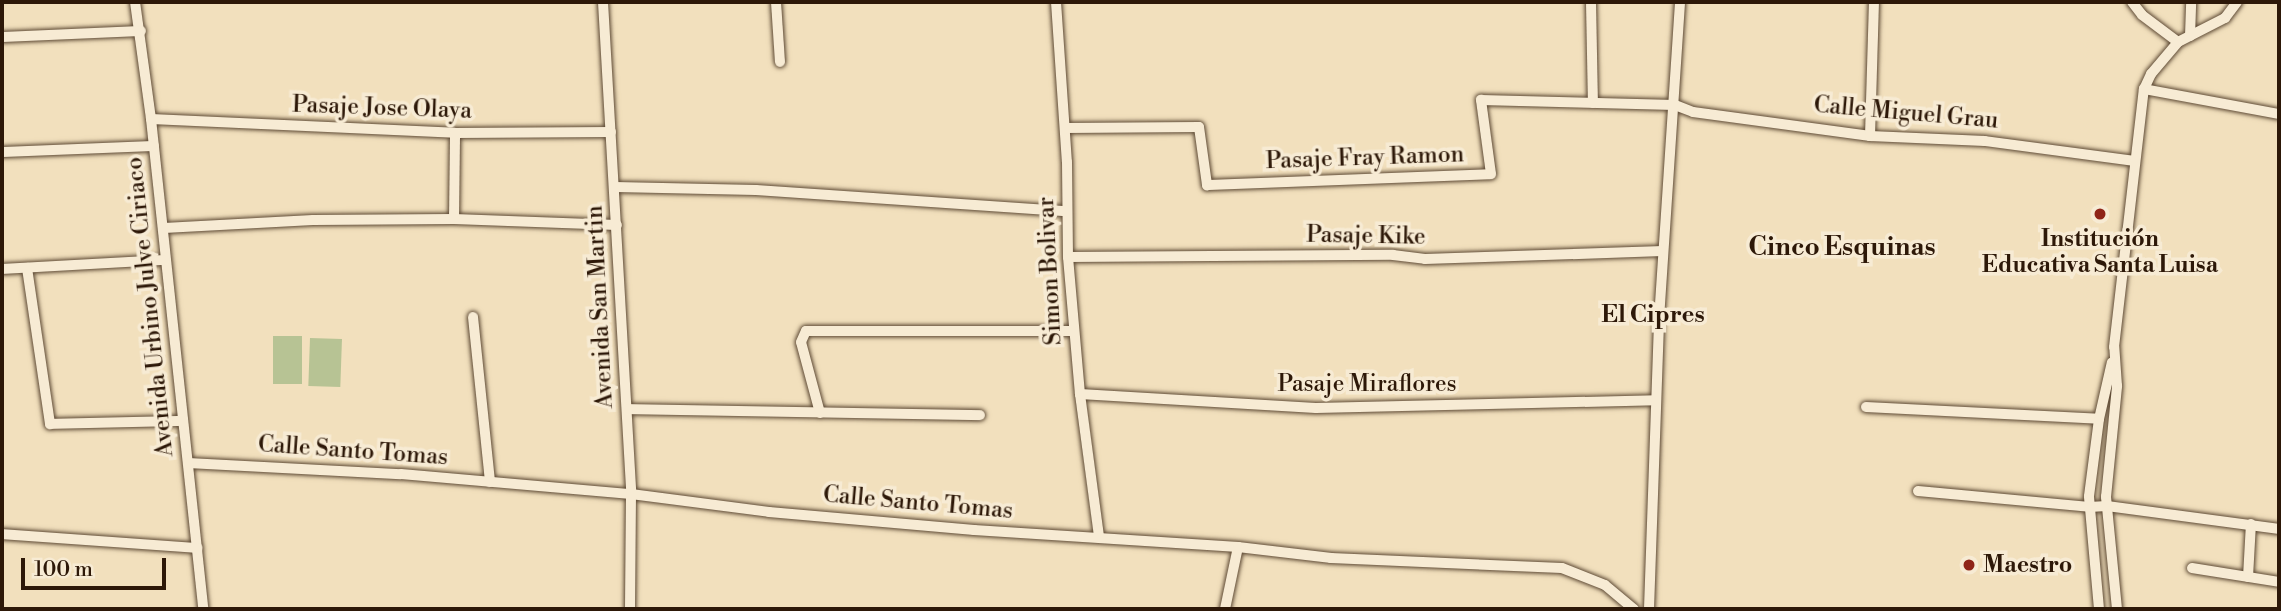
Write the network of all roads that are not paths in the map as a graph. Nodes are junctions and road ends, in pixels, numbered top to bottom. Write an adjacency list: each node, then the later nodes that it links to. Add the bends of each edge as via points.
1 (135, 2): 11 (street, Avenida Urbino Julve Ciriaco)
2 (603, 2): 22 (street, Avenida San Martin)
3 (776, 2): 15 (street)
4 (1056, 2): 21 (street, Simon Bolivar)
5 (1591, 2): 17 (street)
6 (1680, 2): 18 (street)
7 (1874, 2): 24 (street)
8 (2133, 2): 14 (street, via 2142,15)
9 (2191, 2): 12 (street)
10 (2237, 2): 12 (street, via 2225,18)
11 (141, 31): 13 (street); 20 (street, Avenida Urbino Julve Ciriaco)
12 (2190, 36): 14 (street)
13 (2, 37)
14 (2178, 42): 16 (street)
15 (780, 62)
16 (2144, 89): 19 (street); 27 (street)
17 (1593, 103): 18 (street, Pasaje Fray Ramon); 21 (street, Pasaje Fray Ramon, via 1481,100 1491,174 1207,185 1199,127)
18 (1675, 105): 24 (street, Calle Miguel Grau, via 1693,112); 33 (street)
19 (2279, 114)
20 (152, 119): 23 (street, Pasaje Jose Olaya); 25 (street, Avenida Urbino Julve Ciriaco)
21 (1065, 128): 29 (street, Simon Bolivar)
22 (611, 132): 23 (street, Pasaje Jose Olaya); 28 (street, Avenida San Martin)
23 (455, 133): 30 (street)
24 (1870, 136): 27 (street, Calle Miguel Grau, via 1985,141)
25 (154, 146): 26 (street); 32 (street, Avenida Urbino Julve Ciriaco)
26 (2, 152)
27 (2134, 161): 40 (street)
28 (615, 187): 29 (street, via 756,190); 31 (street, Avenida San Martin)
29 (1066, 211): 34 (street, Simon Bolivar)
30 (454, 219): 31 (street); 32 (street)
31 (617, 225): 44 (street, Avenida San Martin)
32 (164, 228): 35 (street, Avenida Urbino Julve Ciriaco)
33 (1663, 251): 34 (street, Pasaje Kike, via 1425,259 1392,255); 42 (street)
34 (1068, 257): 39 (street, Simon Bolivar)
35 (165, 260): 36 (street); 48 (street, Avenida Urbino Julve Ciriaco)
36 (26, 268): 37 (street); 48 (street, via 50,424)
37 (2, 269)
38 (473, 317): 50 (street)
39 (1074, 331): 41 (street, Simon Bolivar); 45 (street, via 806,331 801,342)
40 (2114, 352): 47 (street); 53 (street, via 2117,386)
41 (1080, 394): 42 (street, Pasaje Miraflores, via 1316,408); 58 (street, Simon Bolivar)
42 (1656, 400): 68 (street)
43 (1866, 407): 47 (street)
44 (627, 409): 45 (street); 52 (street, Avenida San Martin)
45 (820, 413): 46 (street)
46 (980, 415)
47 (2099, 419): 54 (street)
48 (183, 421): 49 (street, Avenida Urbino Julve Ciriaco)
49 (188, 463): 50 (street, Calle Santo Tomas); 60 (street, Avenida Urbino Julve Ciriaco)
50 (490, 482): 52 (street, Calle Santo Tomas)
51 (1918, 491): 54 (street)
52 (631, 494): 58 (street, Calle Santo Tomas, via 769,512); 65 (street, Avenida San Martin)
53 (2107, 506): 54 (street); 55 (street); 70 (street)
54 (2089, 508): 69 (street)
55 (2251, 524): 56 (street); 62 (street)
56 (2279, 529)
57 (2, 534): 60 (street)
58 (1099, 537): 59 (street, Calle Santo Tomas)
59 (1237, 547): 66 (street); 67 (street, Calle Santo Tomas, via 1331,558 1562,568 1605,584)
60 (197, 548): 64 (street, Avenida Urbino Julve Ciriaco)
61 (2192, 568): 62 (street)
62 (2248, 577): 63 (street)
63 (2279, 582)
64 (203, 609)
65 (629, 609)
66 (1225, 609)
67 (1634, 609)
68 (1648, 609)
69 (2099, 609)
70 (2117, 609)

